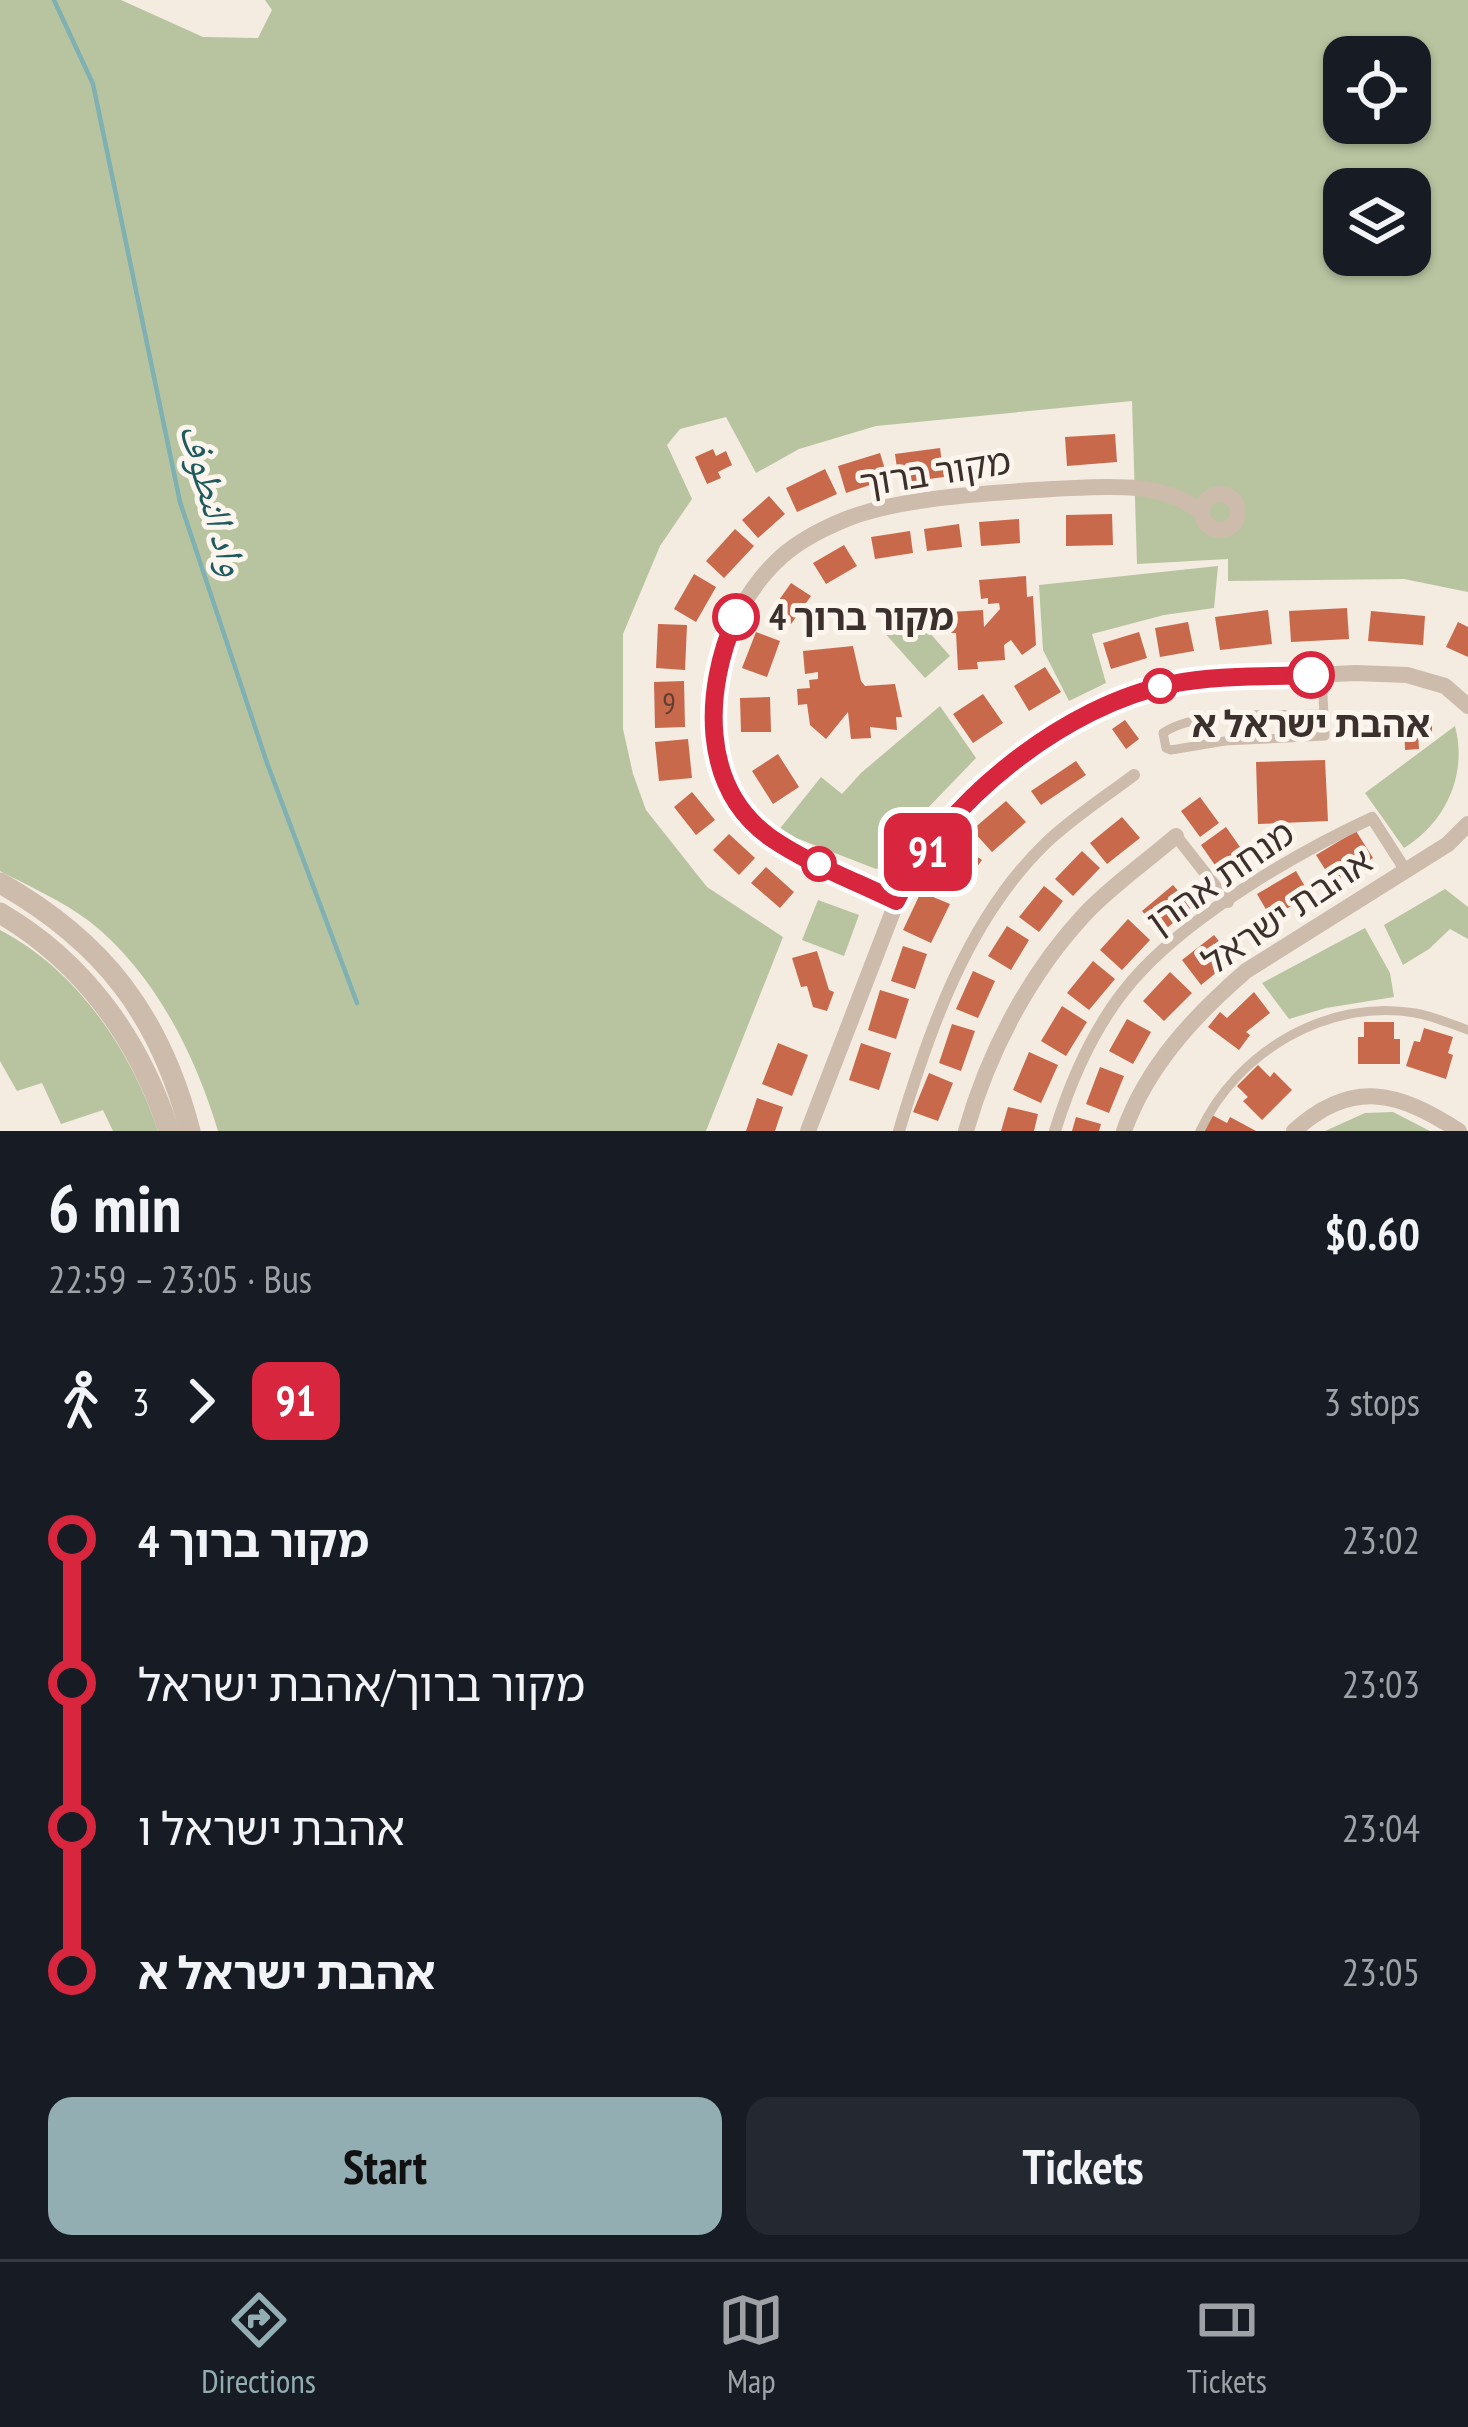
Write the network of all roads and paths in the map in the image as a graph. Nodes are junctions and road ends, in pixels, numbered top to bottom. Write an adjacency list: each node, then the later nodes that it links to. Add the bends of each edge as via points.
1 (1206, 505): 10 (street, מקור ברוך, via 1150,490 1071,488 877,509 817,533 762,578 736,617 716,675 714,733 728,786 768,836)
2 (1322, 675): 3 (street, via 1430,680); 4 (lane); 10 (street, via 1175,683 1064,728 968,802)
3 (1468, 706)
4 (1324, 714): 4 (lane, via 1193,721 1170,728 1163,741 1171,750 1324,736)
5 (1133, 775): 17 (street, via 1045,844 995,907 966,953)
6 (1465, 833): 8 (street, אהבת ישראל)
7 (1176, 836): 11 (street); 18 (street, via 1087,912 1036,977 993,1055)
8 (1406, 871): 11 (street, מנחת אהרן, via 1372,818); 20 (street, אהבת ישראל, via 1219,994 1173,1045)
9 (0, 883): 15 (street, via 65,926 124,983 162,1049)
10 (896, 901): 16 (street)
11 (1228, 902): 19 (street, מנחת אהרן, via 1141,971 1115,1004)
12 (0, 913): 14 (street, via 68,963 112,1011)
13 (1468, 1030): 21 (lane, via 1394,1011 1308,1027 1245,1070)
14 (169, 1131)
15 (190, 1131)
16 (808, 1131)
17 (899, 1131)
18 (965, 1131)
19 (1054, 1131)
20 (1124, 1131)
21 (1200, 1131)
22 (1294, 1131): 23 (street, via 1341,1100 1384,1096 1422,1107)
23 (1459, 1131)

